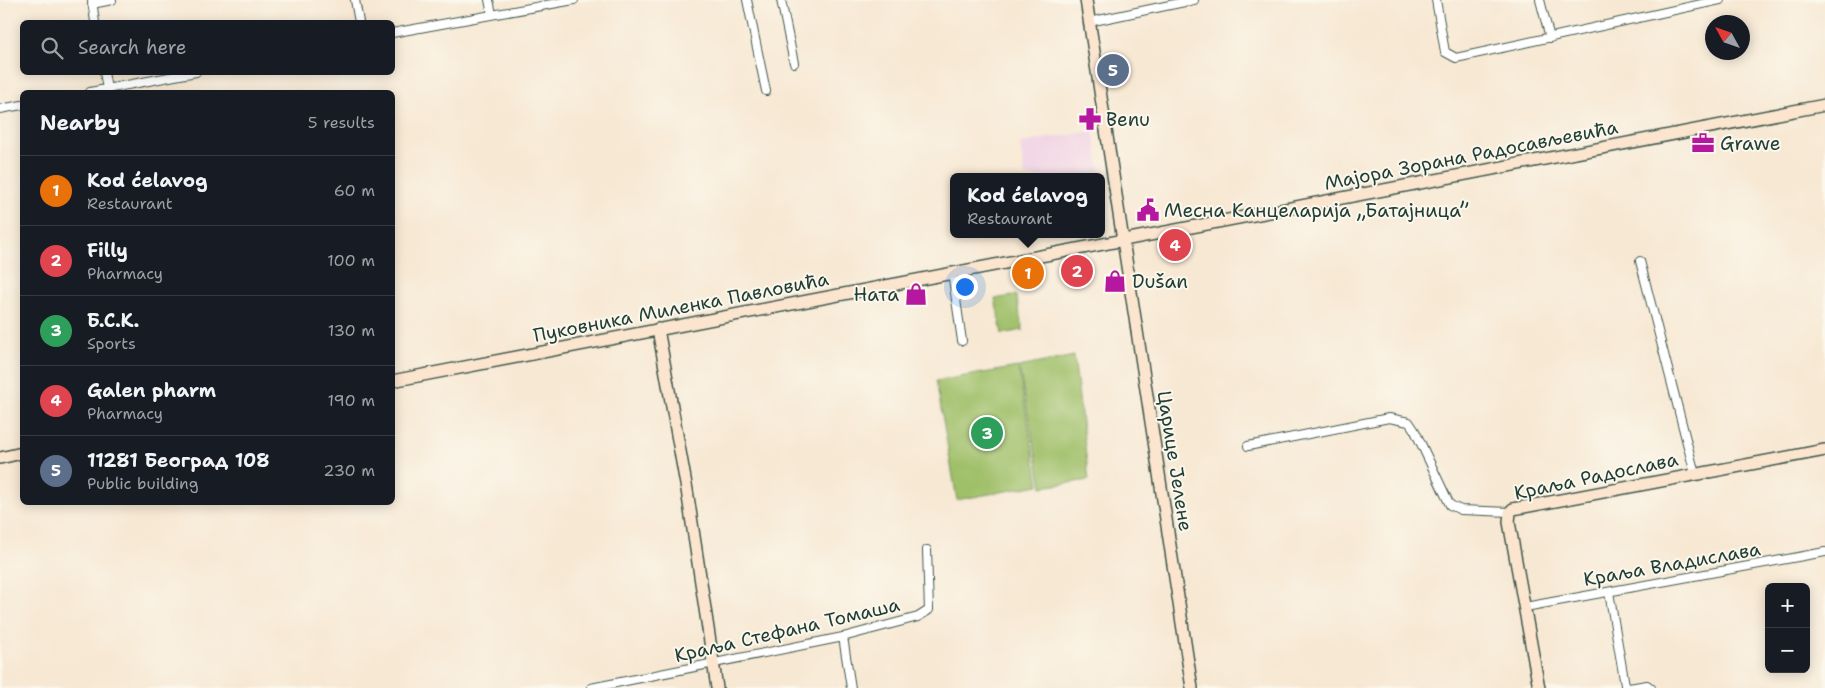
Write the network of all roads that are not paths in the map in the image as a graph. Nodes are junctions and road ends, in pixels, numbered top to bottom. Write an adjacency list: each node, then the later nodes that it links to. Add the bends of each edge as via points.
1 (112, 0): 12 (street)
2 (355, 0): 15 (street)
3 (489, 0): 13 (street)
4 (574, 0): 13 (street)
5 (747, 0): 24 (street)
6 (781, 0): 19 (street)
7 (1086, 0): 16 (main road, Царице Јелене)
8 (1194, 0): 16 (street)
9 (1436, 0): 18 (street, via 1445,52 1456,58)
10 (1540, 0): 18 (street)
11 (1720, 0): 18 (street)
12 (92, 2): 14 (street)
13 (492, 14): 17 (street)
14 (96, 20)
15 (359, 20)
16 (1089, 22): 28 (main road, Царице Јелене)
17 (395, 32)
18 (1550, 38)
19 (794, 63)
20 (105, 75): 22 (street)
21 (180, 75): 22 (street)
22 (107, 89): 23 (street)
23 (101, 90)
24 (766, 91)
25 (20, 105): 27 (street)
26 (1825, 105): 28 (main road, Мајора Зорана Радосављевића)
27 (0, 109)
28 (1124, 239): 30 (main road, Пуковника Миленка Павловића); 49 (main road, Царице Јелене)
29 (1640, 261): 38 (street)
30 (952, 272): 31 (main road, Пуковника Миленка Павловића); 32 (street)
31 (658, 329): 33 (main road, Пуковника Миленка Павловића); 45 (main road)
32 (962, 341)
33 (395, 380)
34 (1248, 446): 39 (street, Краља Радослава, via 1369,421 1400,419 1409,422 1415,430 1450,505 1461,510)
35 (1825, 450): 38 (main road, Краља Радослава)
36 (20, 453): 37 (main road)
37 (0, 458)
38 (1694, 474): 39 (main road, Краља Радослава, via 1519,507)
39 (1510, 512): 43 (main road, via 1509,522)
40 (927, 550): 44 (street, Краља Стефана Томаша, via 929,610)
41 (1825, 552): 42 (street, Краља Владислава)
42 (1609, 592): 43 (street, Краља Владислава); 51 (street, via 1625,685)
43 (1525, 608): 50 (main road)
44 (843, 637): 45 (street, Краља Стефана Томаша); 48 (street)
45 (713, 664): 46 (street, Краља Стефана Томаша); 47 (main road)
46 (591, 688)
47 (717, 688)
48 (851, 688)
49 (1192, 688)
50 (1539, 688)
51 (1629, 688): 52 (street, via 1647,685)
52 (1650, 688)

